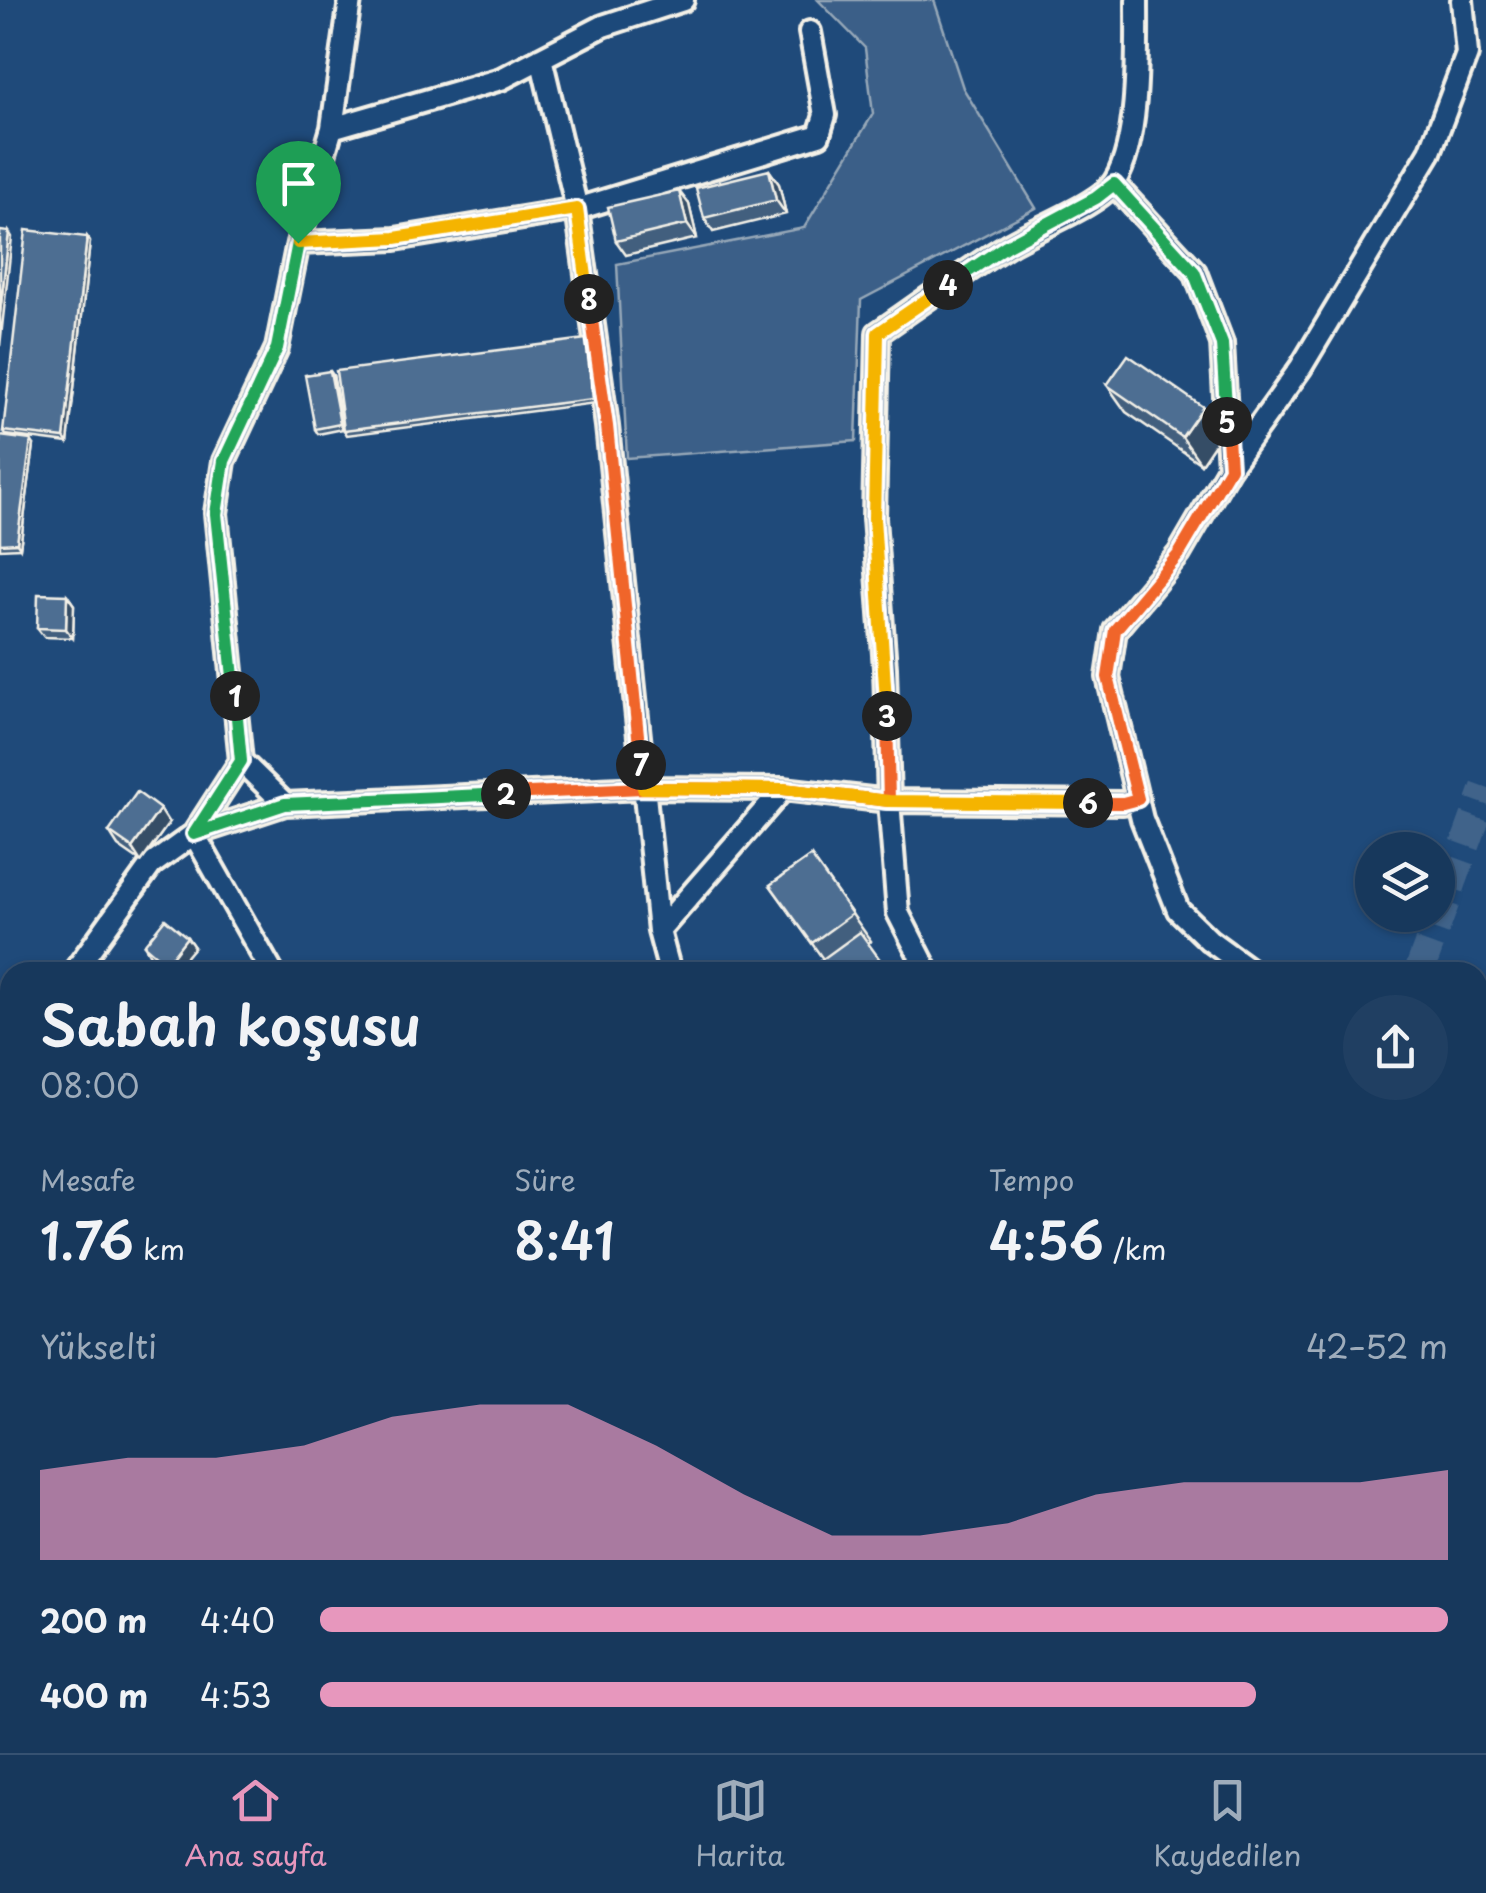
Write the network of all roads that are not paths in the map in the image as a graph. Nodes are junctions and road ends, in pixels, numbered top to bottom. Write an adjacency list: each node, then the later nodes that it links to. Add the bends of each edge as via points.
1 (350, 0): 7 (street)
2 (683, 0): 6 (street, via 602,26)
3 (1136, 0): 8 (street, via 1137,68 1126,156)
4 (1462, 0): 11 (street, via 1467,54 1430,152 1300,367)
5 (810, 32): 9 (street, via 825,115 819,135)
6 (541, 58): 7 (street, via 501,80); 9 (street)
7 (332, 128): 10 (street)
8 (1114, 184): 11 (street, via 1194,272 1222,344); 16 (street, via 1006,246 878,333 874,518)
9 (577, 209): 10 (street, via 395,238); 13 (street, via 607,426)
10 (298, 243): 12 (street, via 277,348 224,461 216,514)
11 (1230, 468): 15 (street, via 1179,554 1115,630 1108,677)
12 (241, 761): 17 (street); 18 (street)
13 (643, 788): 14 (street); 17 (street); 19 (street)
14 (783, 789): 16 (street); 19 (street)
15 (1138, 799): 16 (street); 24 (street, via 1178,910)
16 (889, 801): 23 (street, via 898,913)
17 (285, 804): 18 (street)
18 (194, 834): 20 (street, via 152,866); 21 (street)
19 (659, 931): 22 (street)
20 (81, 962)
21 (266, 962)
22 (667, 962)
23 (923, 962)
24 (1239, 962)

